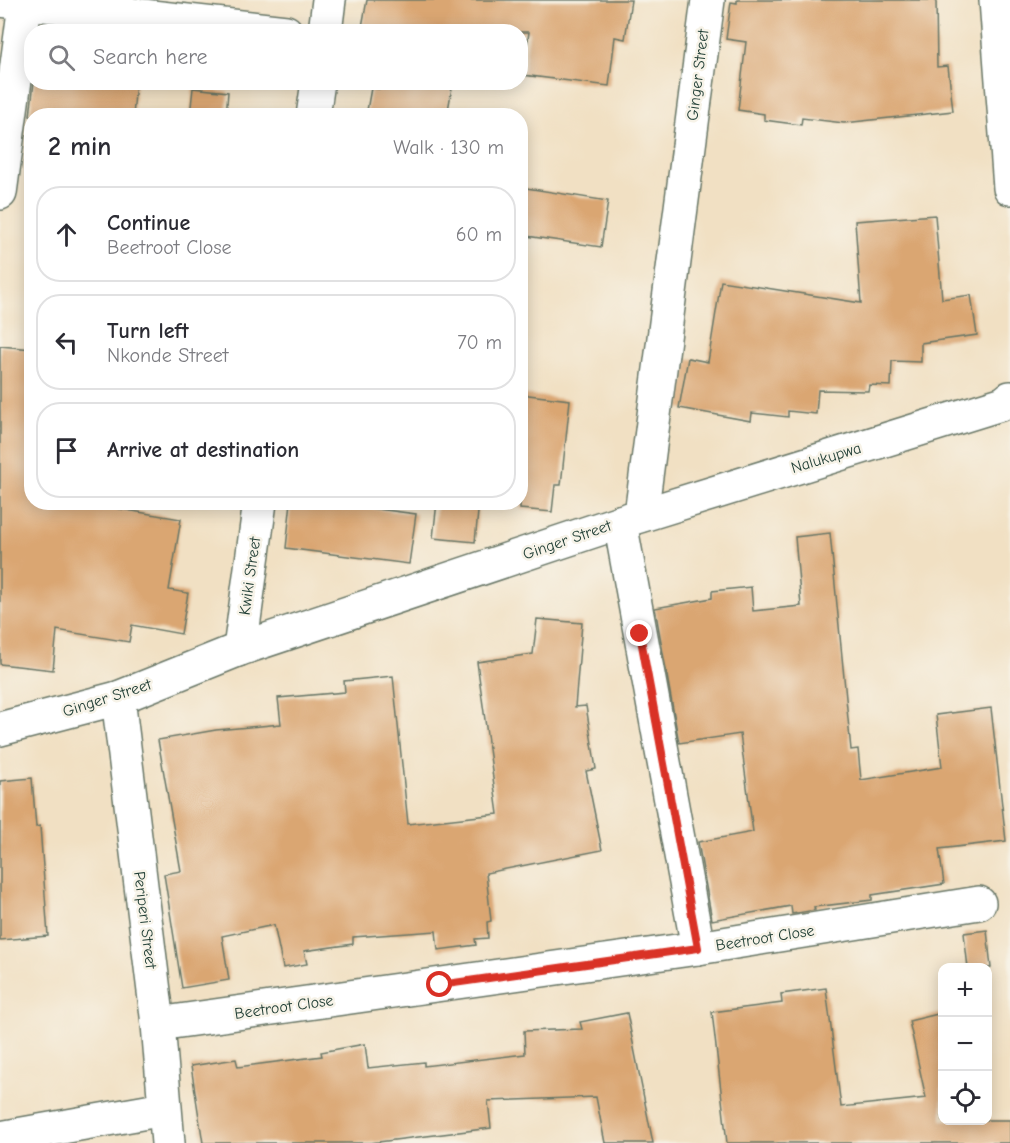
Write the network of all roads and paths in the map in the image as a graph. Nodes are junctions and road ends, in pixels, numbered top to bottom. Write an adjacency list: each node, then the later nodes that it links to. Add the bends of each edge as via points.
1 (329, 0): 6 (street)
2 (708, 0): 13 (street, Ginger Street)
3 (996, 0): 9 (street)
4 (12, 2): 5 (street); 10 (street)
5 (213, 24)
6 (326, 24)
7 (317, 90): 8 (street)
8 (314, 108)
9 (1010, 188)
10 (0, 193)
11 (1010, 398): 13 (street, Nalukupwa, via 1004,404)
12 (259, 510): 14 (street, Kwiki Street)
13 (630, 519): 14 (street, Ginger Street); 18 (street)
14 (240, 649): 15 (street, Ginger Street)
15 (118, 698): 16 (street, Ginger Street); 19 (street, Periperi Street)
16 (0, 729)
17 (979, 903): 18 (street, Beetroot Close)
18 (698, 948): 19 (street, Beetroot Close)
19 (158, 1024): 20 (street, Periperi Street)
20 (164, 1108): 21 (street); 22 (street, Periperi Street)
21 (0, 1138)
22 (168, 1143)

